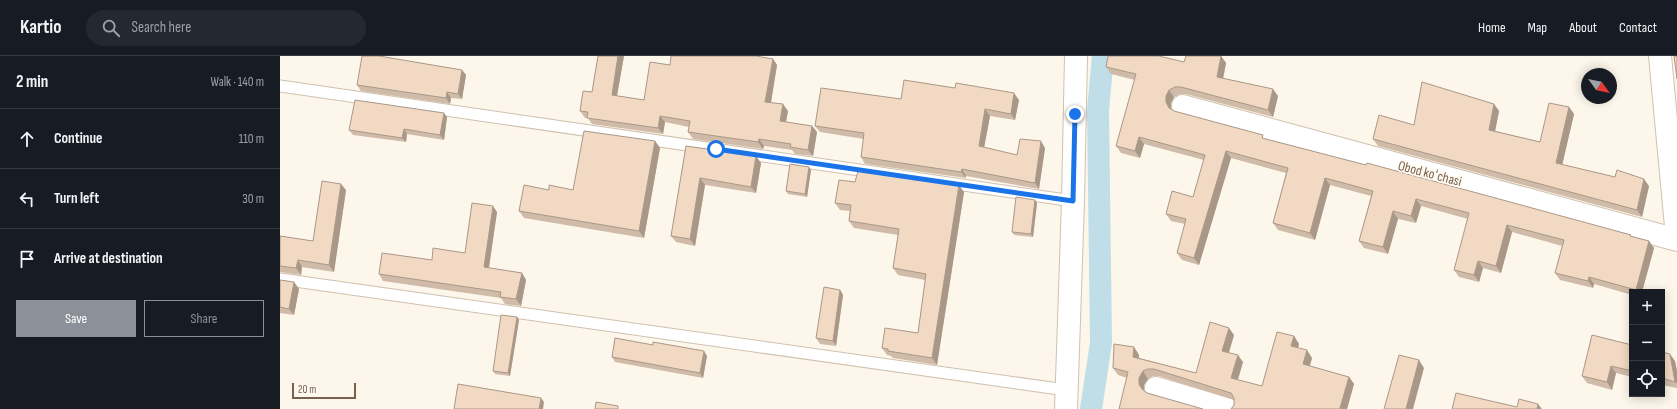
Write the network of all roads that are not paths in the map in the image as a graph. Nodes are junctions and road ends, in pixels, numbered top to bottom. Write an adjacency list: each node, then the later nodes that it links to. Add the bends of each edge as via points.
1 (1076, 56): 5 (street)
2 (1660, 56): 6 (street)
3 (280, 86): 5 (lane)
4 (1183, 106): 7 (street, Obod koʻchasi)
5 (1073, 201): 10 (street)
6 (1677, 237)
7 (1677, 240)
8 (280, 279): 10 (lane)
9 (1156, 388): 11 (street)
10 (1066, 399)
11 (1228, 409)

